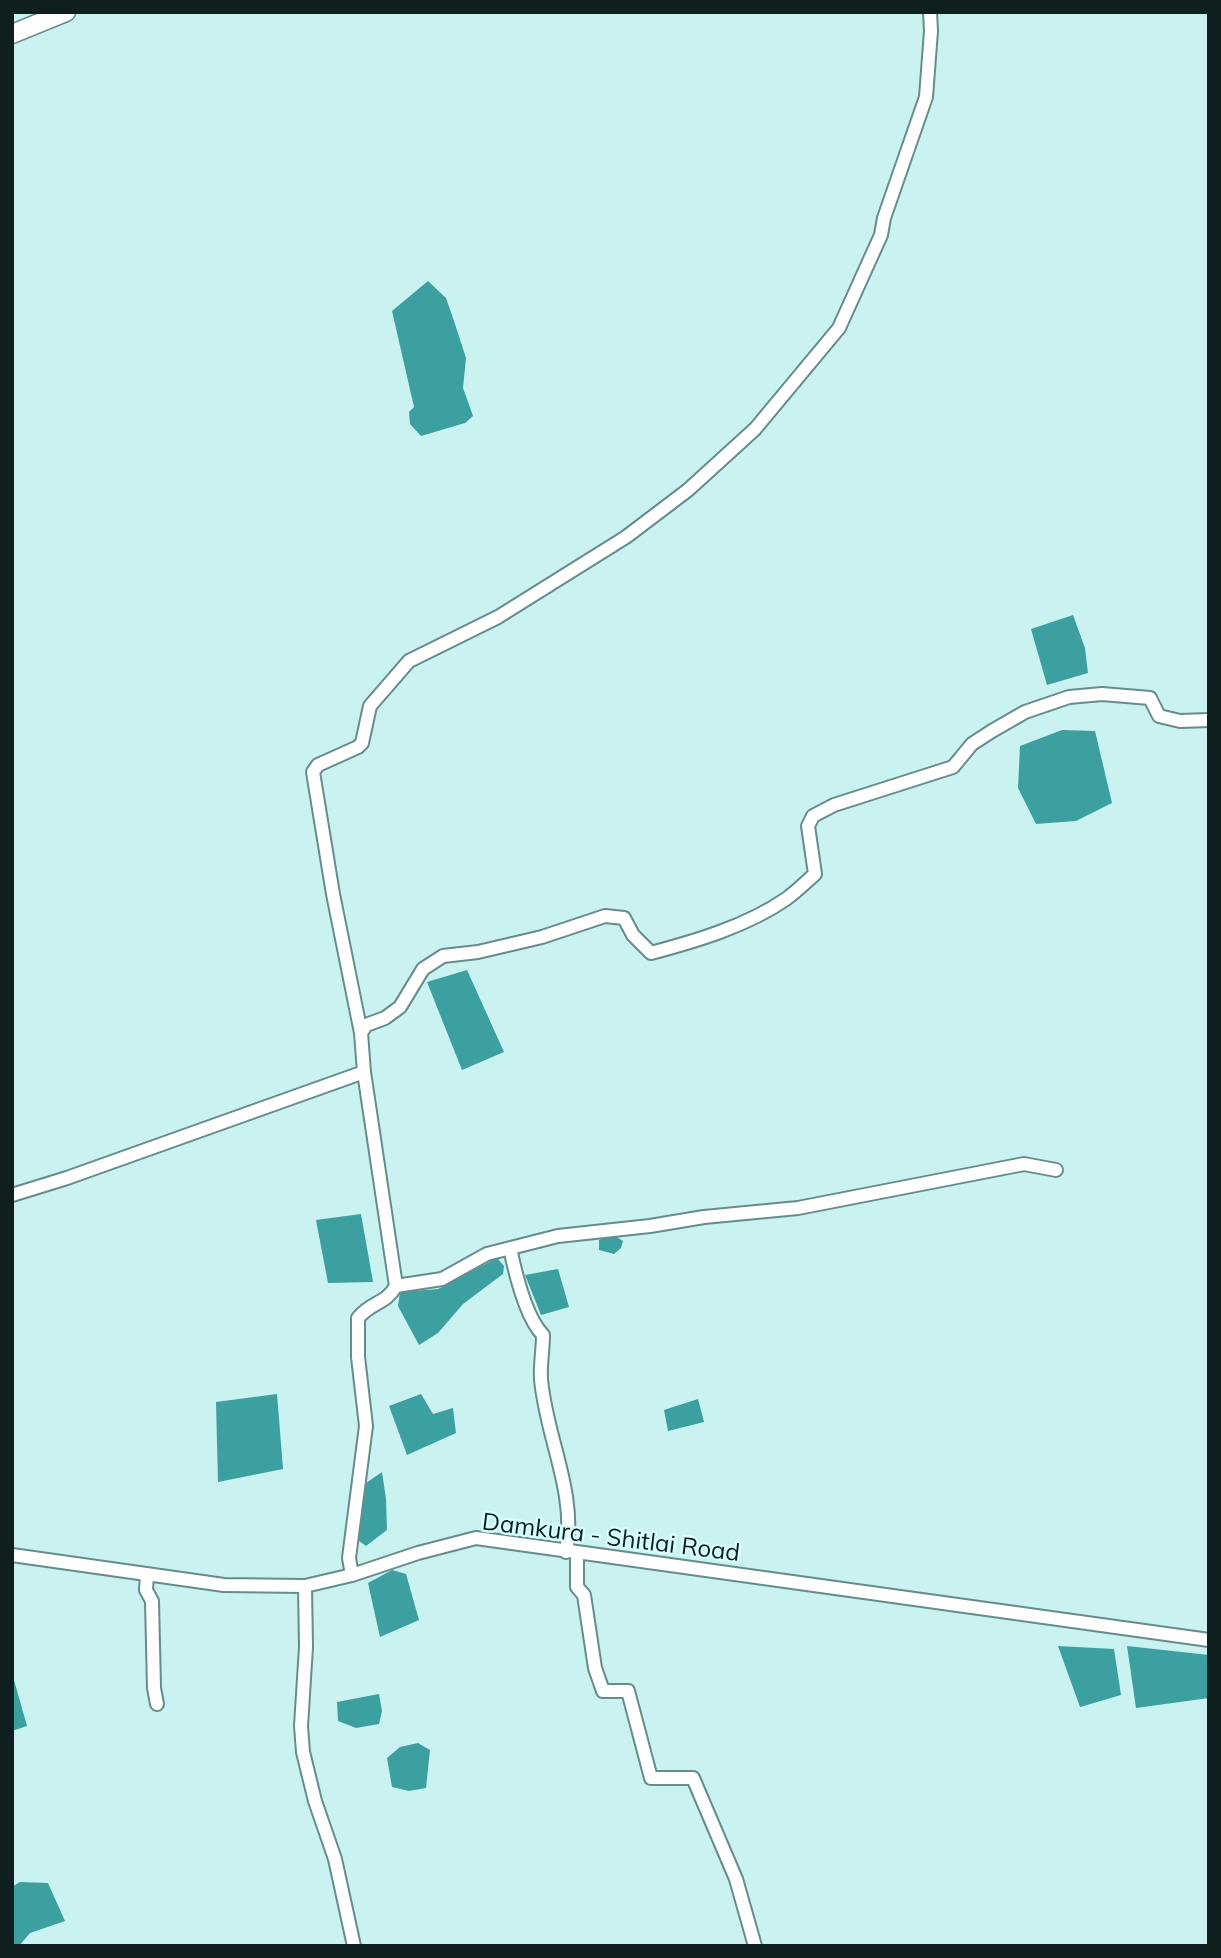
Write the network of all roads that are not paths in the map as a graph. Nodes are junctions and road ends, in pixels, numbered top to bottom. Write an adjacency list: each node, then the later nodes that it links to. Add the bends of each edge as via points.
1 (66, 12): 3 (highway)
2 (930, 12): 5 (street, via 926,97 881,235 839,328 822,352 755,429 688,491 636,530 498,617 410,661 370,706 362,743 313,772)
3 (12, 34)
4 (1209, 720): 5 (street, via 1159,716 1150,698 1102,694 1069,697 1026,712 972,744 953,767 813,816 808,826 815,874 785,900 755,916 651,953 624,918 605,916 542,937 443,956 423,969 400,1007 366,1025)
5 (361, 1034): 6 (street)
6 (364, 1072): 8 (street); 10 (street)
7 (1056, 1170): 9 (street, via 1024,1164 823,1204 558,1236)
8 (12, 1195)
9 (510, 1248): 10 (street, via 487,1254 442,1279); 11 (street, via 521,1292 543,1335 541,1378 567,1500)
10 (396, 1286): 14 (street, via 389,1298 367,1307 358,1318 366,1426 349,1558)
11 (572, 1553): 14 (street, Damkura - Shitlai Road, via 476,1538); 16 (street, Damkura - Shitlai Road); 19 (street, via 603,1691 628,1692 652,1778 693,1778 736,1879)
12 (12, 1555): 13 (street, Damkura - Shitlai Road)
13 (147, 1574): 15 (street, Damkura - Shitlai Road, via 224,1585); 17 (street)
14 (352, 1575): 15 (street, Damkura - Shitlai Road)
15 (305, 1586): 18 (street, via 303,1752)
16 (1209, 1640)
17 (157, 1704)
18 (355, 1946)
19 (755, 1946)

